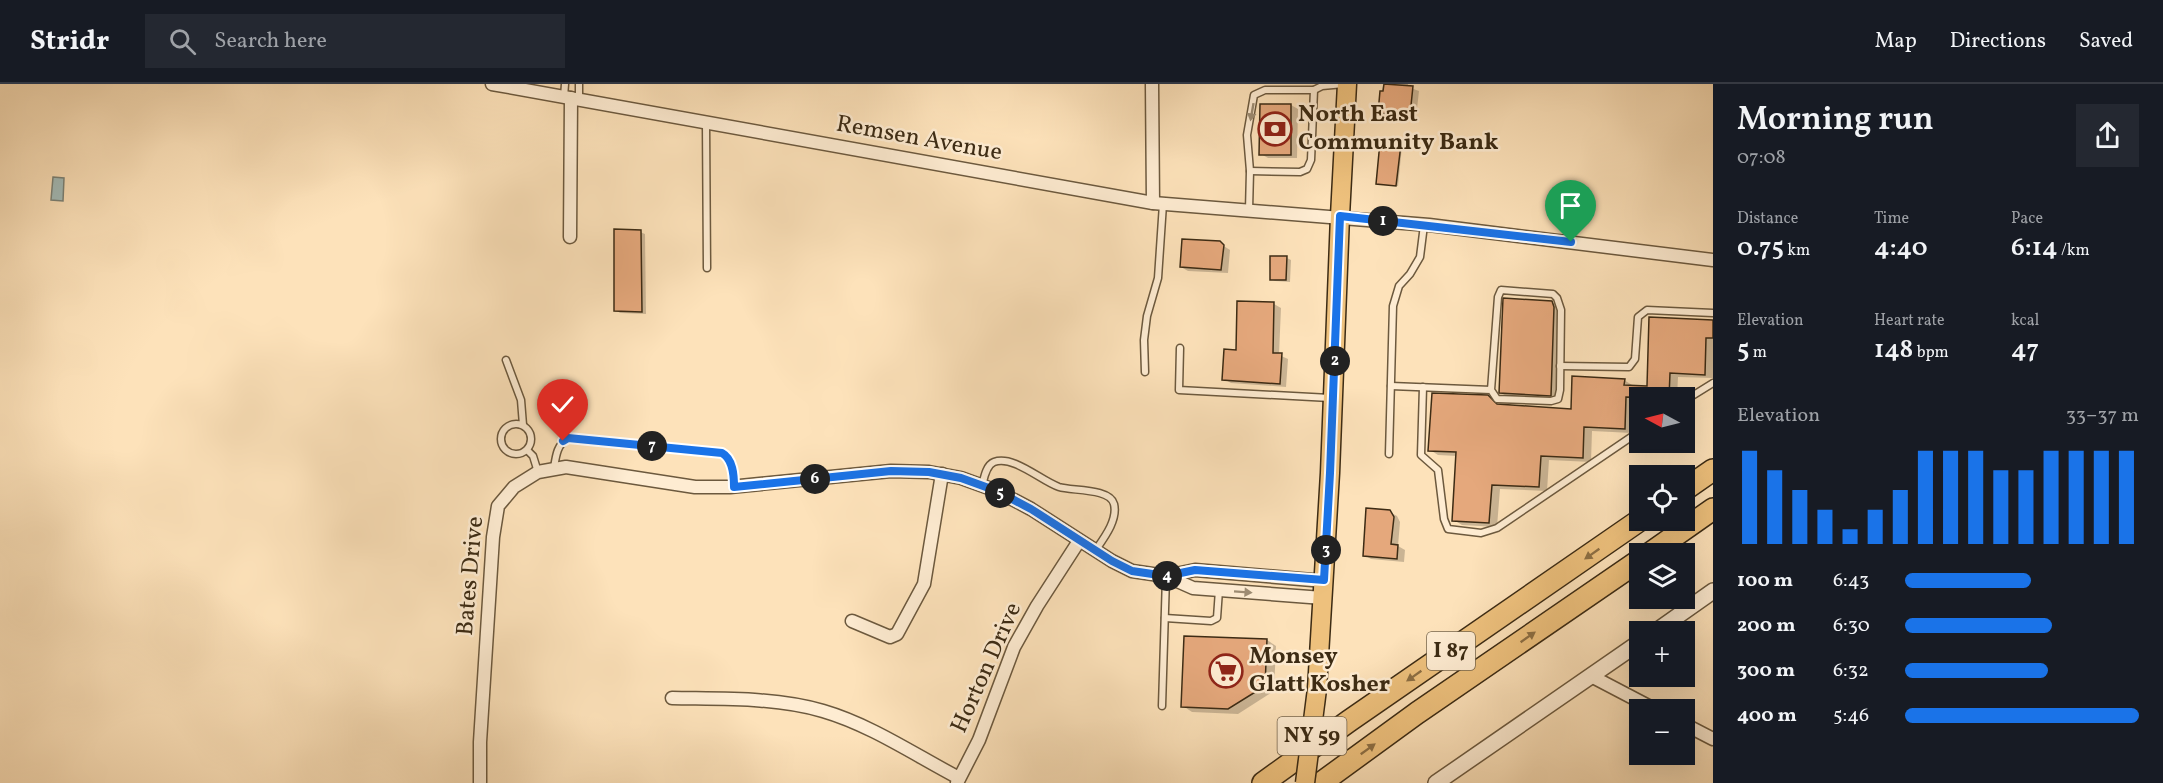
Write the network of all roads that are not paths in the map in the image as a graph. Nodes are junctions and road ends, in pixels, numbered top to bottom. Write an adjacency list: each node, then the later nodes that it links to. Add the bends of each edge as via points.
1 (492, 84): 5 (street, Remsen Avenue)
2 (579, 84): 7 (lane)
3 (1152, 84): 10 (street)
4 (1347, 84): 6 (lane); 12 (main road, NY 59)
5 (507, 85): 7 (street, Remsen Avenue)
6 (1314, 90): 9 (lane, via 1311,160 1307,169); 9 (lane, one-way to 9, via 1265,90 1254,95 1246,147)
7 (570, 94): 8 (street, Remsen Avenue); 14 (street)
8 (706, 122): 10 (street, Remsen Avenue); 16 (lane)
9 (1250, 171): 11 (lane)
10 (1158, 203): 11 (street, Remsen Avenue); 21 (lane, via 1158,278 1146,324)
11 (1249, 210): 12 (street, Remsen Avenue)
12 (1340, 216): 13 (street, Remsen Avenue); 27 (main road, NY 59)
13 (1424, 224): 15 (street, Remsen Avenue); 23 (lane, via 1420,257 1399,286 1393,306)
14 (570, 237)
15 (1713, 260)
16 (707, 268)
17 (1713, 313): 20 (lane, via 1647,310 1638,317 1635,359 1629,367)
18 (1180, 348): 27 (lane, via 1179,390)
19 (506, 360): 28 (lane, via 521,400)
20 (1560, 366): 25 (lane, via 1558,399 1497,399); 25 (lane, via 1561,310 1557,298 1553,294 1502,290 1498,297)
21 (1144, 372)
22 (1713, 383): 26 (lane)
23 (1391, 386): 24 (lane); 31 (lane)
24 (1423, 387): 25 (lane); 29 (lane, via 1421,455 1438,470 1448,528 1481,533 1497,528)
25 (1491, 390)
26 (1695, 395)
27 (1333, 398): 46 (main road, NY 59)
28 (523, 425): 30 (lane, via 531,436); 30 (lane, via 508,426 501,439 504,448 513,454)
29 (1629, 438)
30 (527, 450): 34 (lane)
31 (1389, 454)
32 (554, 469): 34 (street, Bates Drive); 38 (street, Bates Drive, via 566,467 695,487); 38 (lane, via 560,445 568,438 722,453 734,473)
33 (1713, 470): 36 (highway)
34 (538, 472): 60 (street, Bates Drive, via 514,487 498,506)
35 (942, 474): 37 (street, Bates Drive); 38 (street, Bates Drive, via 891,471); 50 (street, via 924,584 897,634 890,638)
36 (1695, 482)
37 (982, 486): 41 (street, Bates Drive, via 1031,509); 43 (lane, via 988,467 1003,461 1059,487 1111,497 1114,514)
38 (734, 487)
39 (1713, 509): 42 (highway)
40 (1629, 528): 61 (highway, I 87, one-way to 61)
41 (1079, 541): 43 (street, Bates Drive); 59 (street, Horton Drive, via 1014,647 979,740)
42 (1664, 543)
43 (1095, 551): 45 (street, Bates Drive, via 1132,571)
44 (1629, 568): 63 (highway, I 87, one-way to 44)
45 (1166, 576): 46 (street, Bates Drive, via 1195,570); 47 (street, Bates Drive, via 1193,588); 49 (lane)
46 (1323, 589): 47 (street, Bates Drive, one-way to 46); 62 (main road, NY 59, bridge, via 1317,689)
47 (1219, 590): 49 (lane, via 1217,618)
48 (1713, 591): 51 (street)
49 (1165, 618): 56 (lane)
50 (852, 621)
51 (1671, 621)
52 (1629, 650): 53 (street)
53 (1591, 676): 55 (street); 64 (street)
54 (672, 698): 59 (street, via 784,703 823,711 863,727)
55 (1635, 699)
56 (1162, 706)
57 (1695, 730): 58 (street)
58 (1713, 739)
59 (958, 781)
60 (480, 783)
61 (1263, 783)
62 (1305, 783)
63 (1321, 783)
64 (1436, 783)

